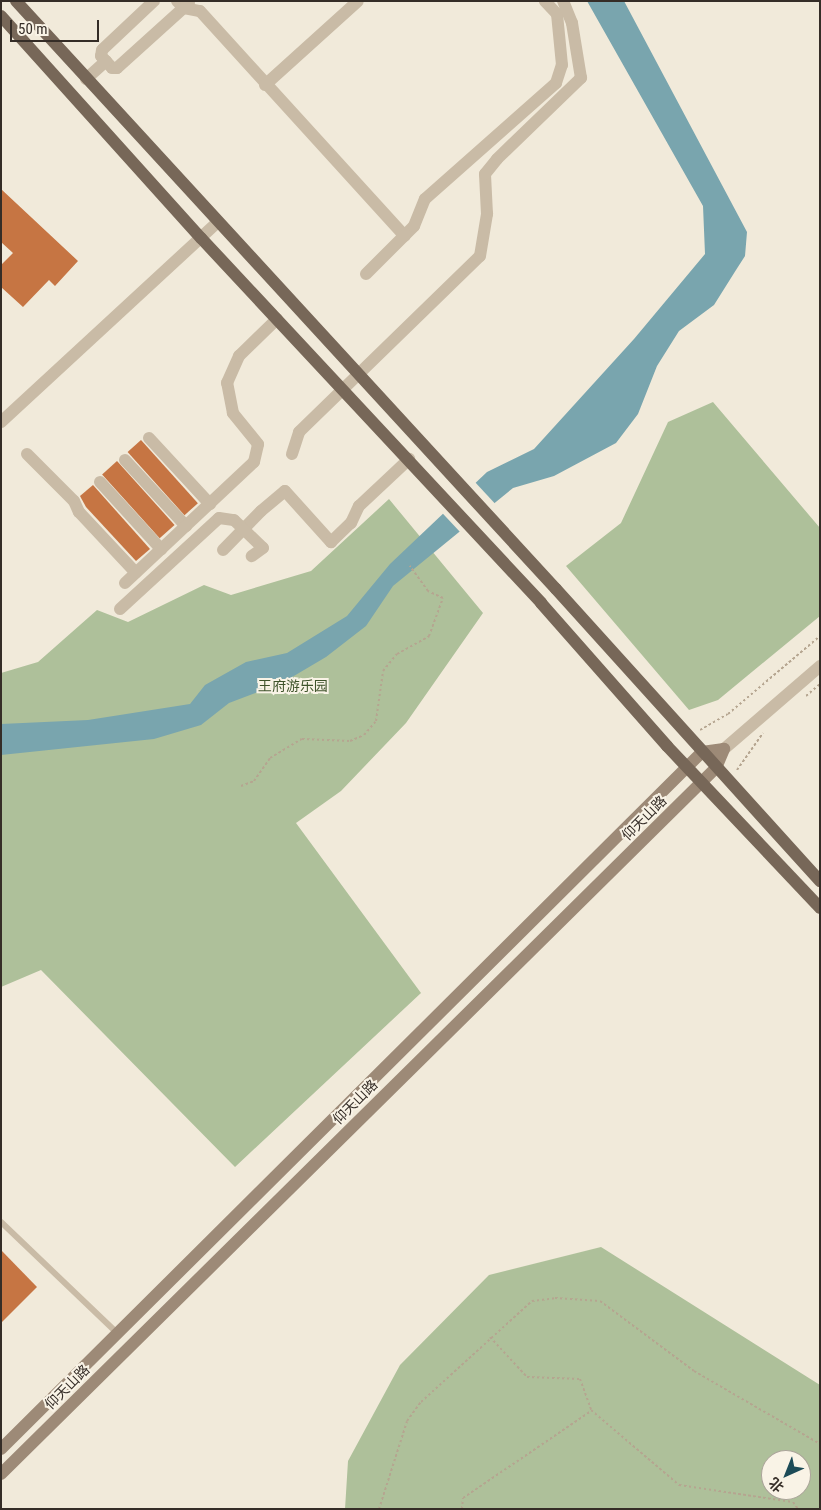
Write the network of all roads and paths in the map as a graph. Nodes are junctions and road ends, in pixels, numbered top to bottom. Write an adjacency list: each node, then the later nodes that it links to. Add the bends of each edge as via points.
1 (16, 1): 9 (main road)
2 (154, 1): 8 (street, via 102,50 101,56)
3 (358, 1): 10 (street)
4 (544, 1): 12 (street, via 557,14 562,65 556,83 426,199)
5 (563, 1): 16 (street, via 572,23 581,78 497,158 485,174 487,214 480,256)
6 (184, 3): 8 (street, via 117,68 112,68); 10 (street, via 200,11)
7 (1, 16): 13 (main road)
8 (106, 61): 9 (street)
9 (86, 79): 11 (main road)
10 (266, 85): 12 (street)
11 (217, 223): 13 (street); 16 (main road)
12 (406, 236): 14 (street)
13 (201, 238): 15 (main road); 18 (street)
14 (366, 274)
15 (277, 319): 17 (main road); 25 (street, via 240,356 227,383 232,413 258,444 254,462)
16 (358, 375): 17 (street); 40 (main road, via 556,589)
17 (343, 390): 21 (street, via 299,432); 23 (main road)
18 (1, 422)
19 (149, 438): 25 (street)
20 (27, 454): 32 (street, via 74,501 79,512)
21 (292, 454)
22 (125, 460): 26 (street)
23 (412, 463): 27 (street, via 360,506 351,523 331,542 286,491); 43 (main road)
24 (100, 482): 28 (street)
25 (210, 504): 26 (street)
26 (186, 526): 28 (street)
27 (243, 529): 29 (street); 30 (street, via 262,548); 34 (street, via 234,520 219,518)
28 (162, 549): 32 (street)
29 (223, 550)
30 (252, 556)
31 (410, 566): 46 (path, via 428,591 443,598 429,636 397,654 383,671 376,722 364,735 350,741 302,739 270,758 254,781)
32 (136, 573): 33 (street)
33 (125, 583)
34 (120, 609)
35 (820, 636): 40 (path, via 728,714 703,729)
36 (820, 666): 41 (street, 仰天山路)
37 (820, 684): 38 (path)
38 (799, 702)
39 (764, 731): 47 (path, via 738,764)
40 (684, 734): 42 (main road)
41 (724, 749): 42 (main road); 44 (main road, 仰天山路)
42 (702, 752): 43 (main road, 仰天山路); 44 (main road)
43 (687, 767): 45 (main road); 51 (main road, 仰天山路)
44 (716, 768): 45 (main road, 仰天山路); 47 (main road)
45 (701, 782): 49 (main road); 56 (main road, 仰天山路)
46 (241, 786)
47 (733, 786): 48 (main road)
48 (820, 881)
49 (820, 908)
50 (1, 1222): 51 (lane)
51 (117, 1333): 55 (main road, 仰天山路)
52 (490, 1337): 53 (path, via 527,1377 580,1379); 54 (path, via 532,1301 555,1298 600,1301 694,1371); 57 (path, via 421,1402 407,1421)
53 (592, 1410): 58 (path, via 463,1498); 59 (path, via 679,1485 793,1502)
54 (820, 1444)
55 (1, 1449)
56 (1, 1474)
57 (379, 1509)
58 (462, 1509)
59 (798, 1509)

